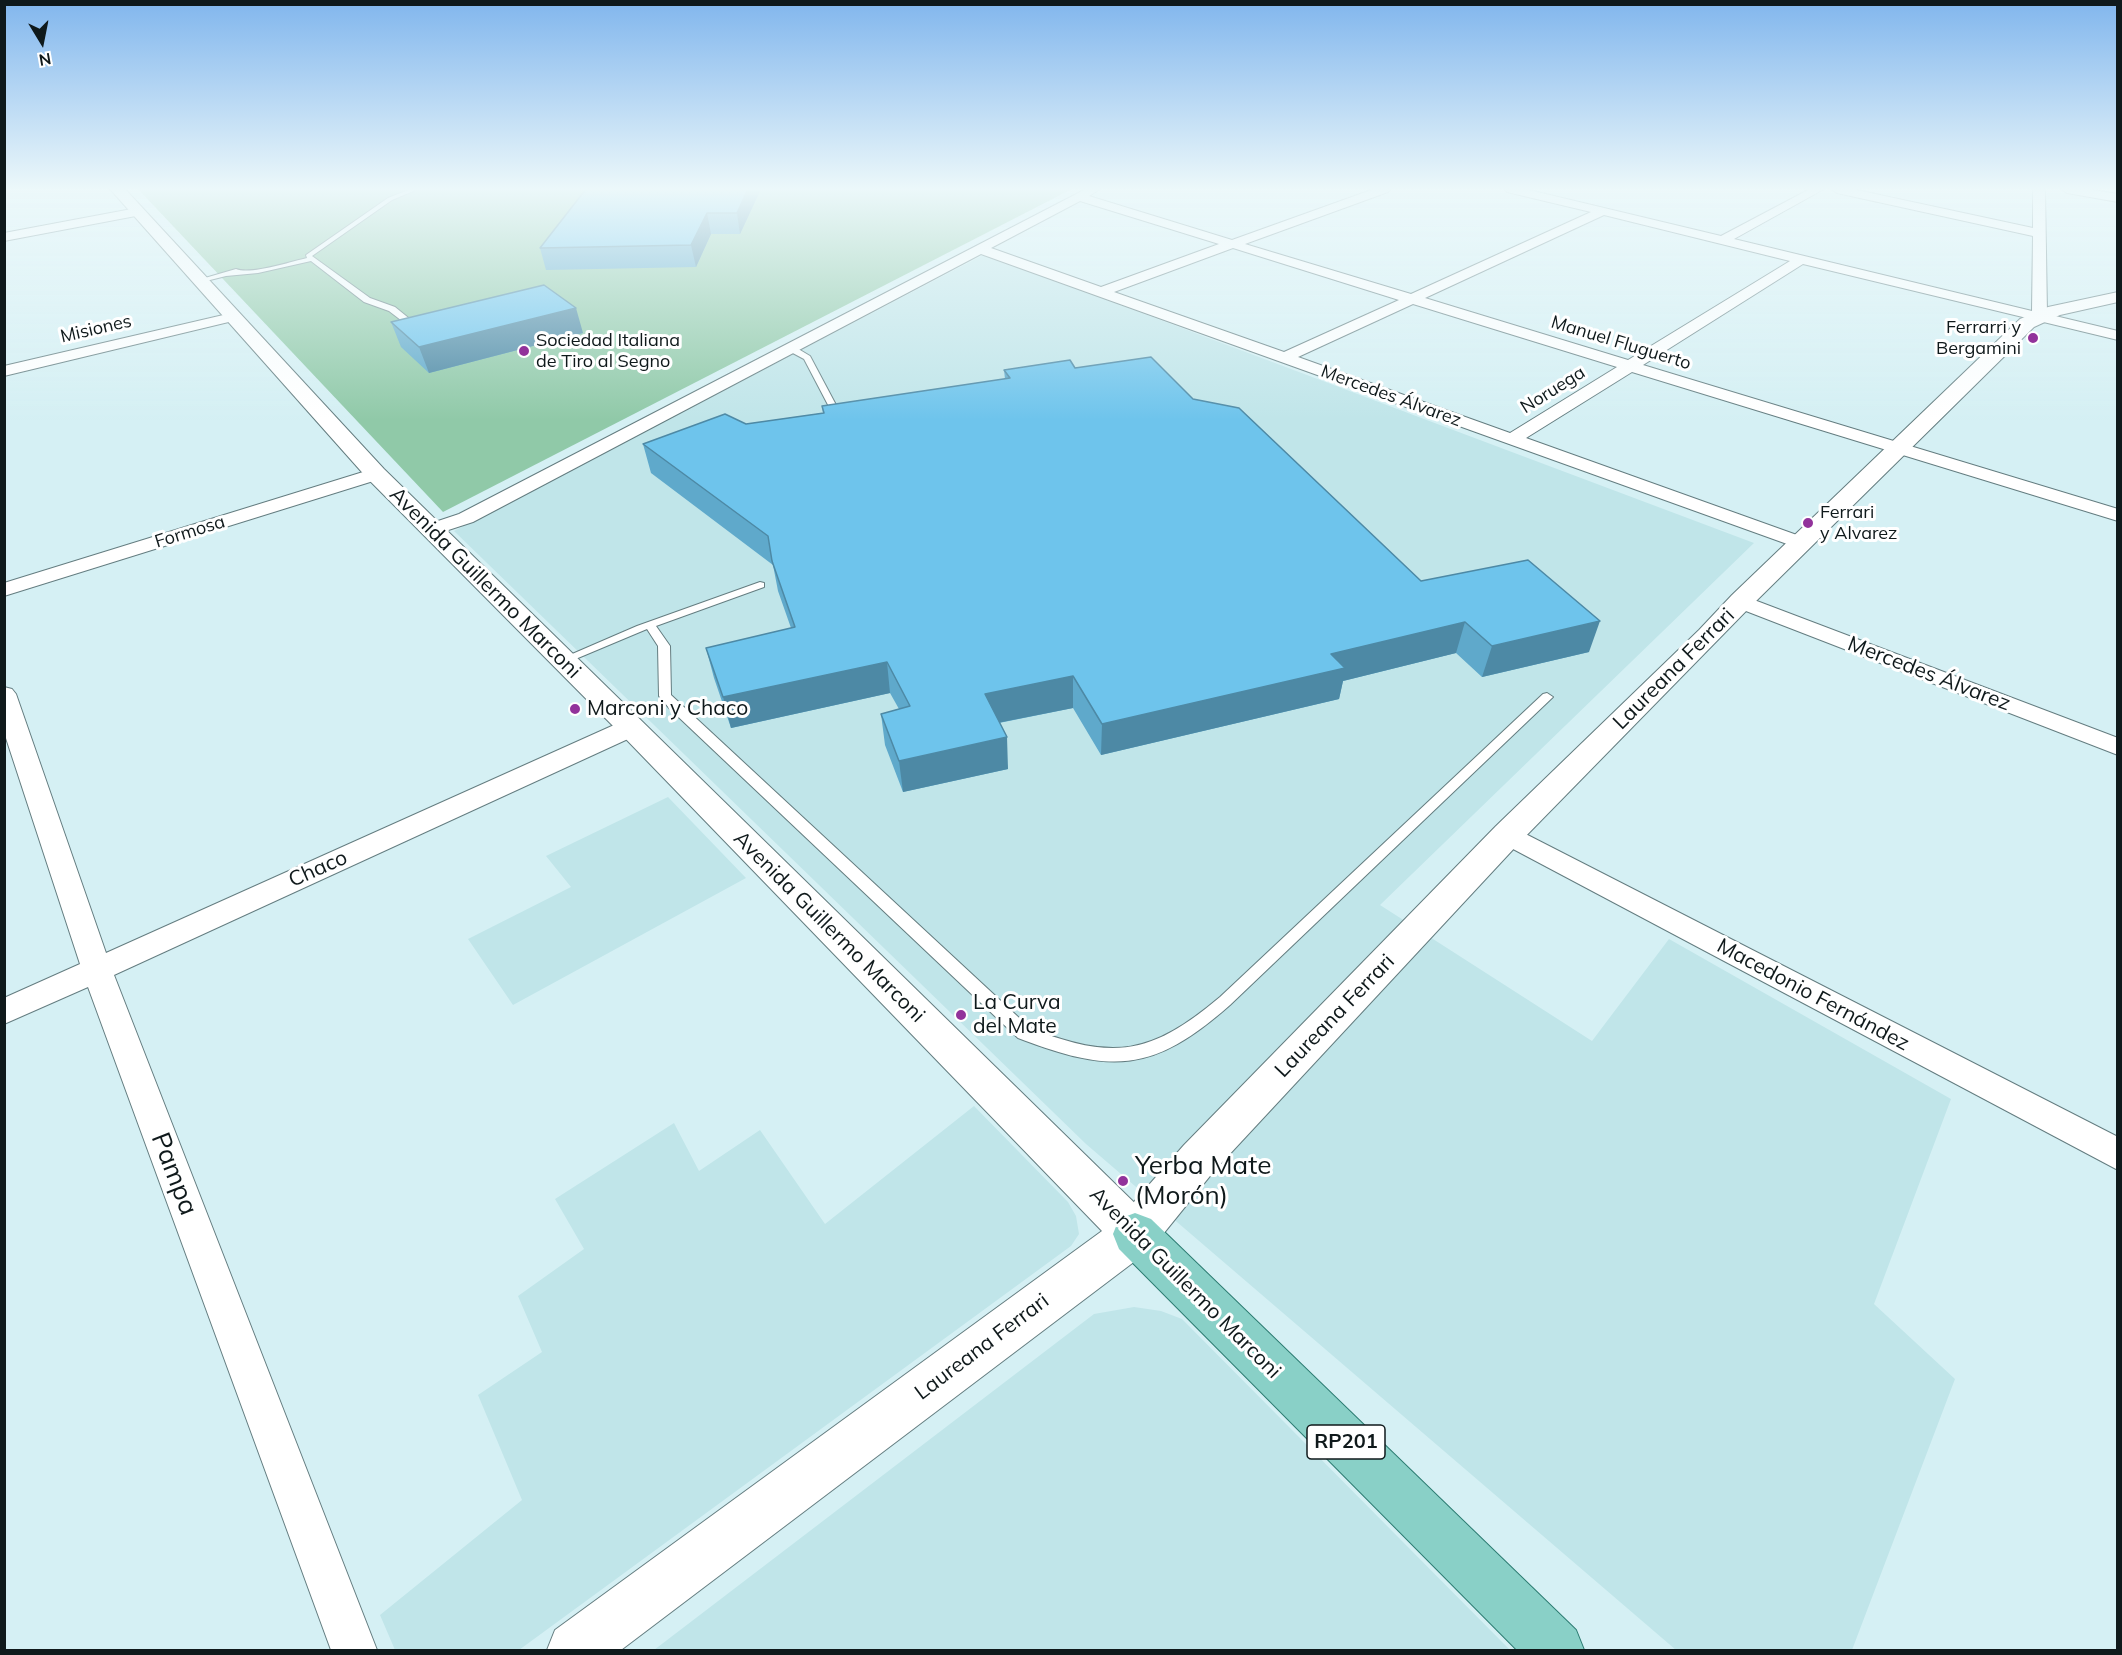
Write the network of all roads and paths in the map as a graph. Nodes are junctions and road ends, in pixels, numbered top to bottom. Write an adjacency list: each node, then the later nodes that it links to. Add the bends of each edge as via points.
1 (202, 266): 12 (main road, Avenida Guillermo Marconi)
2 (274, 266): 12 (lane)
3 (322, 266): 18 (lane, via 367,300 392,309 409,322)
4 (948, 266): 20 (street)
5 (1031, 266): 13 (street, Mercedes Álvarez)
6 (1171, 266): 13 (street)
7 (1304, 266): 15 (street, Manuel Fluguerto)
8 (1482, 266): 15 (street)
9 (1790, 266): 22 (street, Noruega)
10 (1826, 266): 17 (street)
11 (2039, 266): 17 (street)
12 (215, 277): 16 (main road, Avenida Guillermo Marconi)
13 (1103, 291): 21 (street, Mercedes Álvarez)
14 (2118, 297): 17 (main road)
15 (1411, 299): 21 (street); 22 (street, Manuel Fluguerto)
16 (232, 317): 23 (street, Misiones); 27 (main road, Avenida Guillermo Marconi)
17 (2039, 317): 19 (street); 26 (main road, Laureana Ferrari, via 2027,323)
18 (433, 324)
19 (2118, 336)
20 (792, 349): 24 (lane, via 807,358); 29 (street, via 466,518)
21 (1286, 357): 25 (street, Mercedes Álvarez)
22 (1628, 366): 25 (street, Noruega); 26 (street, Manuel Fluguerto)
23 (4, 371)
24 (840, 422)
25 (1512, 439): 30 (street, Mercedes Álvarez)
26 (1898, 449): 28 (street, Manuel Fluguerto); 30 (main road, Laureana Ferrari)
27 (376, 474): 29 (main road, Avenida Guillermo Marconi); 32 (street, Formosa)
28 (2118, 515)
29 (430, 530): 35 (main road, Avenida Guillermo Marconi)
30 (1801, 543): 33 (main road, Laureana Ferrari)
31 (760, 585): 34 (lane)
32 (4, 590)
33 (1741, 601): 39 (street, Mercedes Álvarez); 40 (main road, Laureana Ferrari)
34 (650, 625): 35 (lane); 37 (lane, via 664,646 665,696 674,706 1024,1033 1065,1050 1103,1057 1147,1051 1185,1033)
35 (562, 661): 38 (main road, Avenida Guillermo Marconi)
36 (4, 694): 41 (street, Pampa)
37 (1547, 697)
38 (632, 727): 41 (street, Chaco); 44 (main road, Avenida Guillermo Marconi)
39 (2118, 747)
40 (1508, 834): 43 (street, Macedonio Fernández); 44 (main road, Laureana Ferrari, via 1199,1158)
41 (97, 970): 42 (street, Chaco); 45 (street, Pampa)
42 (4, 1012)
43 (2118, 1155)
44 (1135, 1234): 46 (main road, Laureana Ferrari); 47 (main road, Avenida Guillermo Marconi / RP201)
45 (354, 1650)
46 (575, 1650)
47 (1556, 1650)

